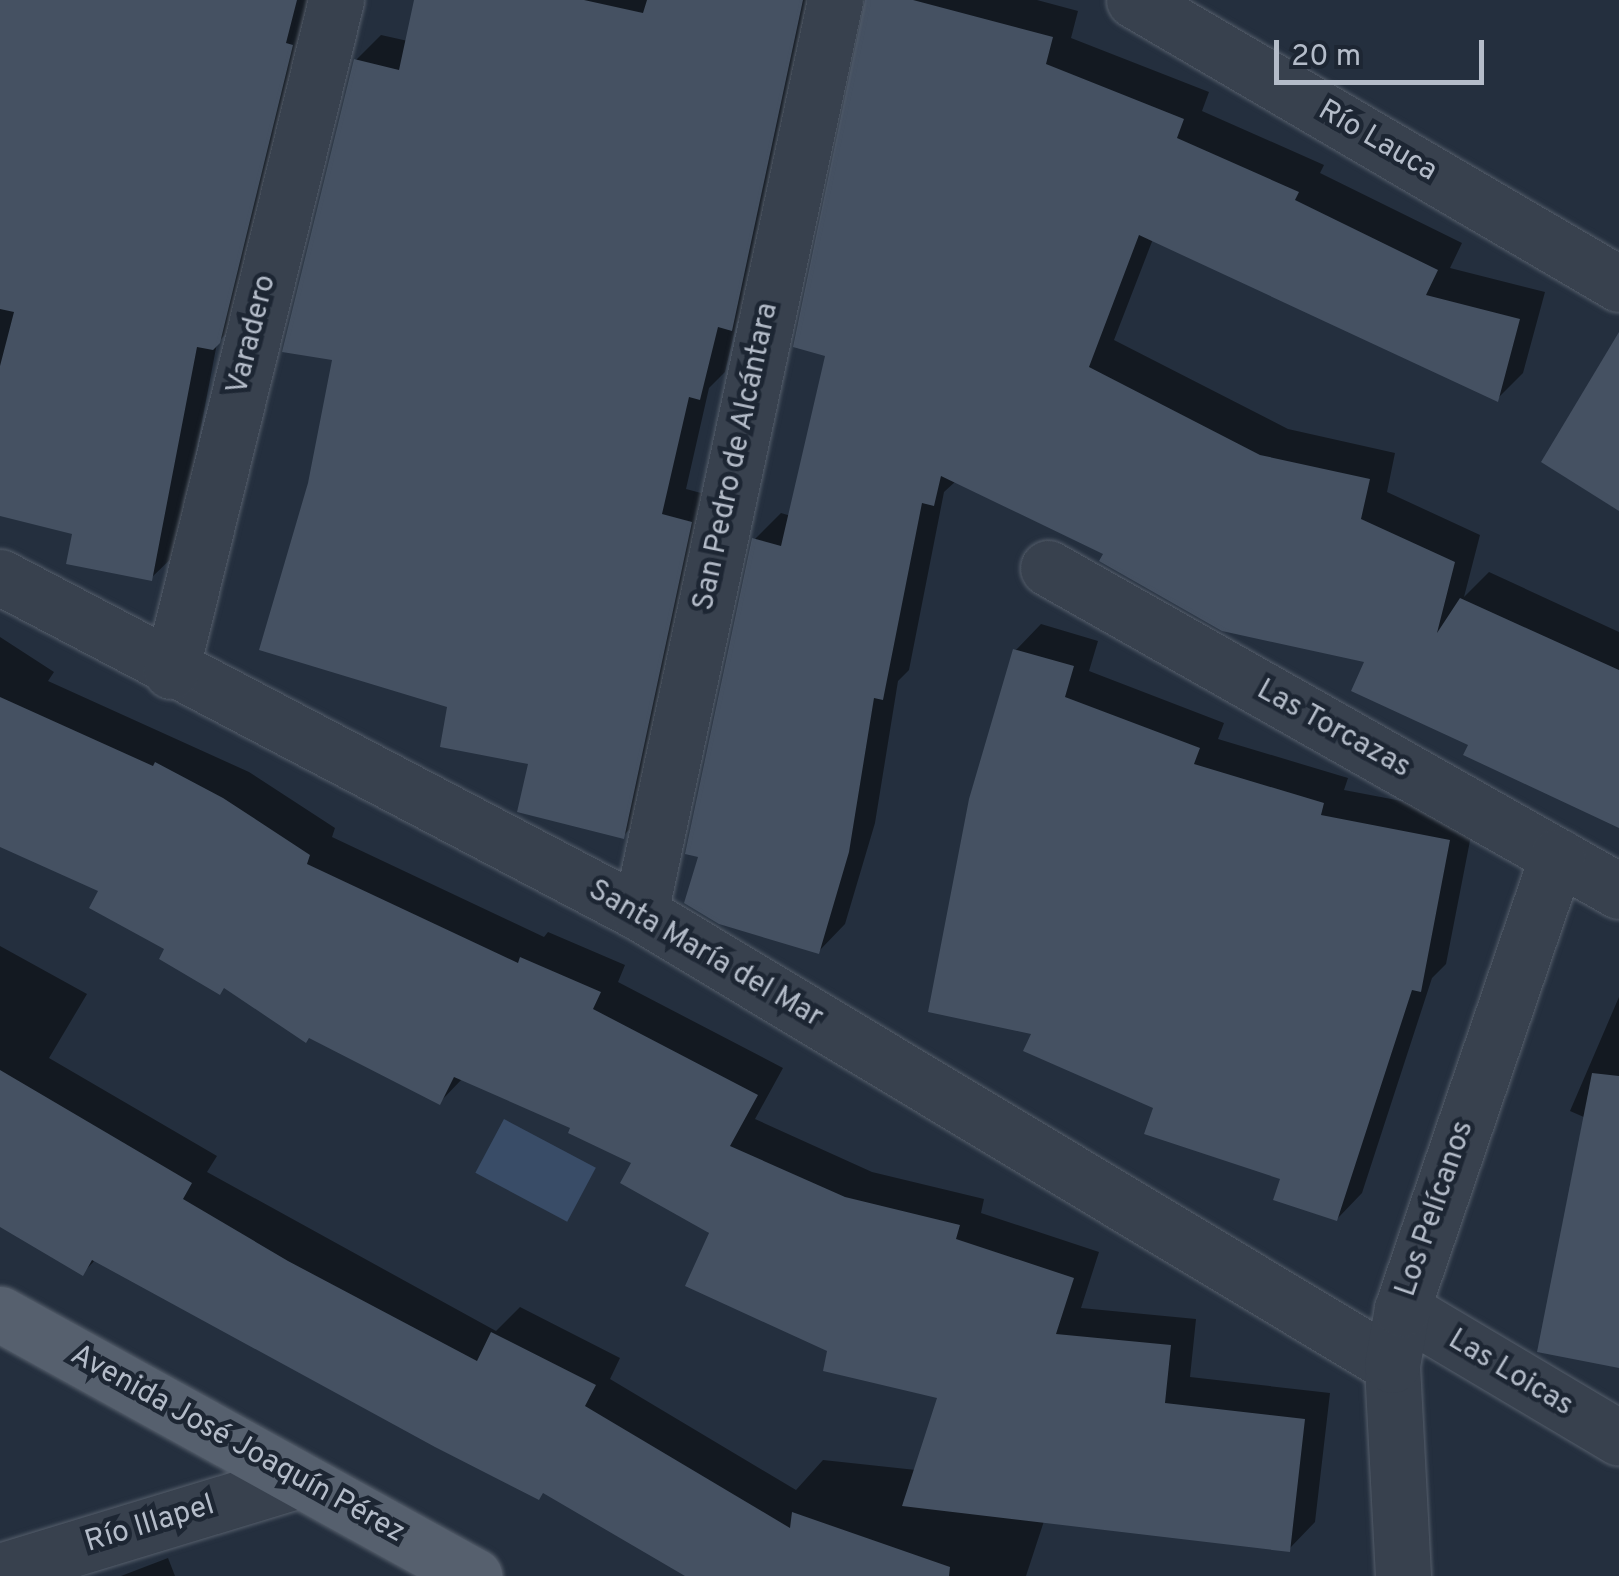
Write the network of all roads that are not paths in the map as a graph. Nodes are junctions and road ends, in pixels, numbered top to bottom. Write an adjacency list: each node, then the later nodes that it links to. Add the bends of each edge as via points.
1 (336, 0): 7 (street, Varadero)
2 (834, 0): 10 (street, San Pedro de Alcántara)
3 (1134, 0): 4 (street, Río Lauca)
4 (1619, 284)
5 (1048, 568): 8 (street, Las Torcazas)
6 (0, 577): 7 (street, Santa María del Mar)
7 (171, 671): 10 (street, Santa María del Mar)
8 (1557, 856): 9 (street, Las Torcazas); 11 (street, Los Pelícanos)
9 (1619, 891)
10 (640, 913): 13 (street, Santa María del Mar)
11 (1402, 1309): 13 (street, Los Pelícanos); 14 (street, Las Loicas)
12 (0, 1314): 15 (main road, Avenida José Joaquín Pérez)
13 (1392, 1365): 18 (street, Los Pelícanos)
14 (1619, 1438)
15 (300, 1480): 16 (street, Río Illapel); 17 (main road, Avenida José Joaquín Pérez)
16 (0, 1571)
17 (474, 1576)
18 (1404, 1576)

